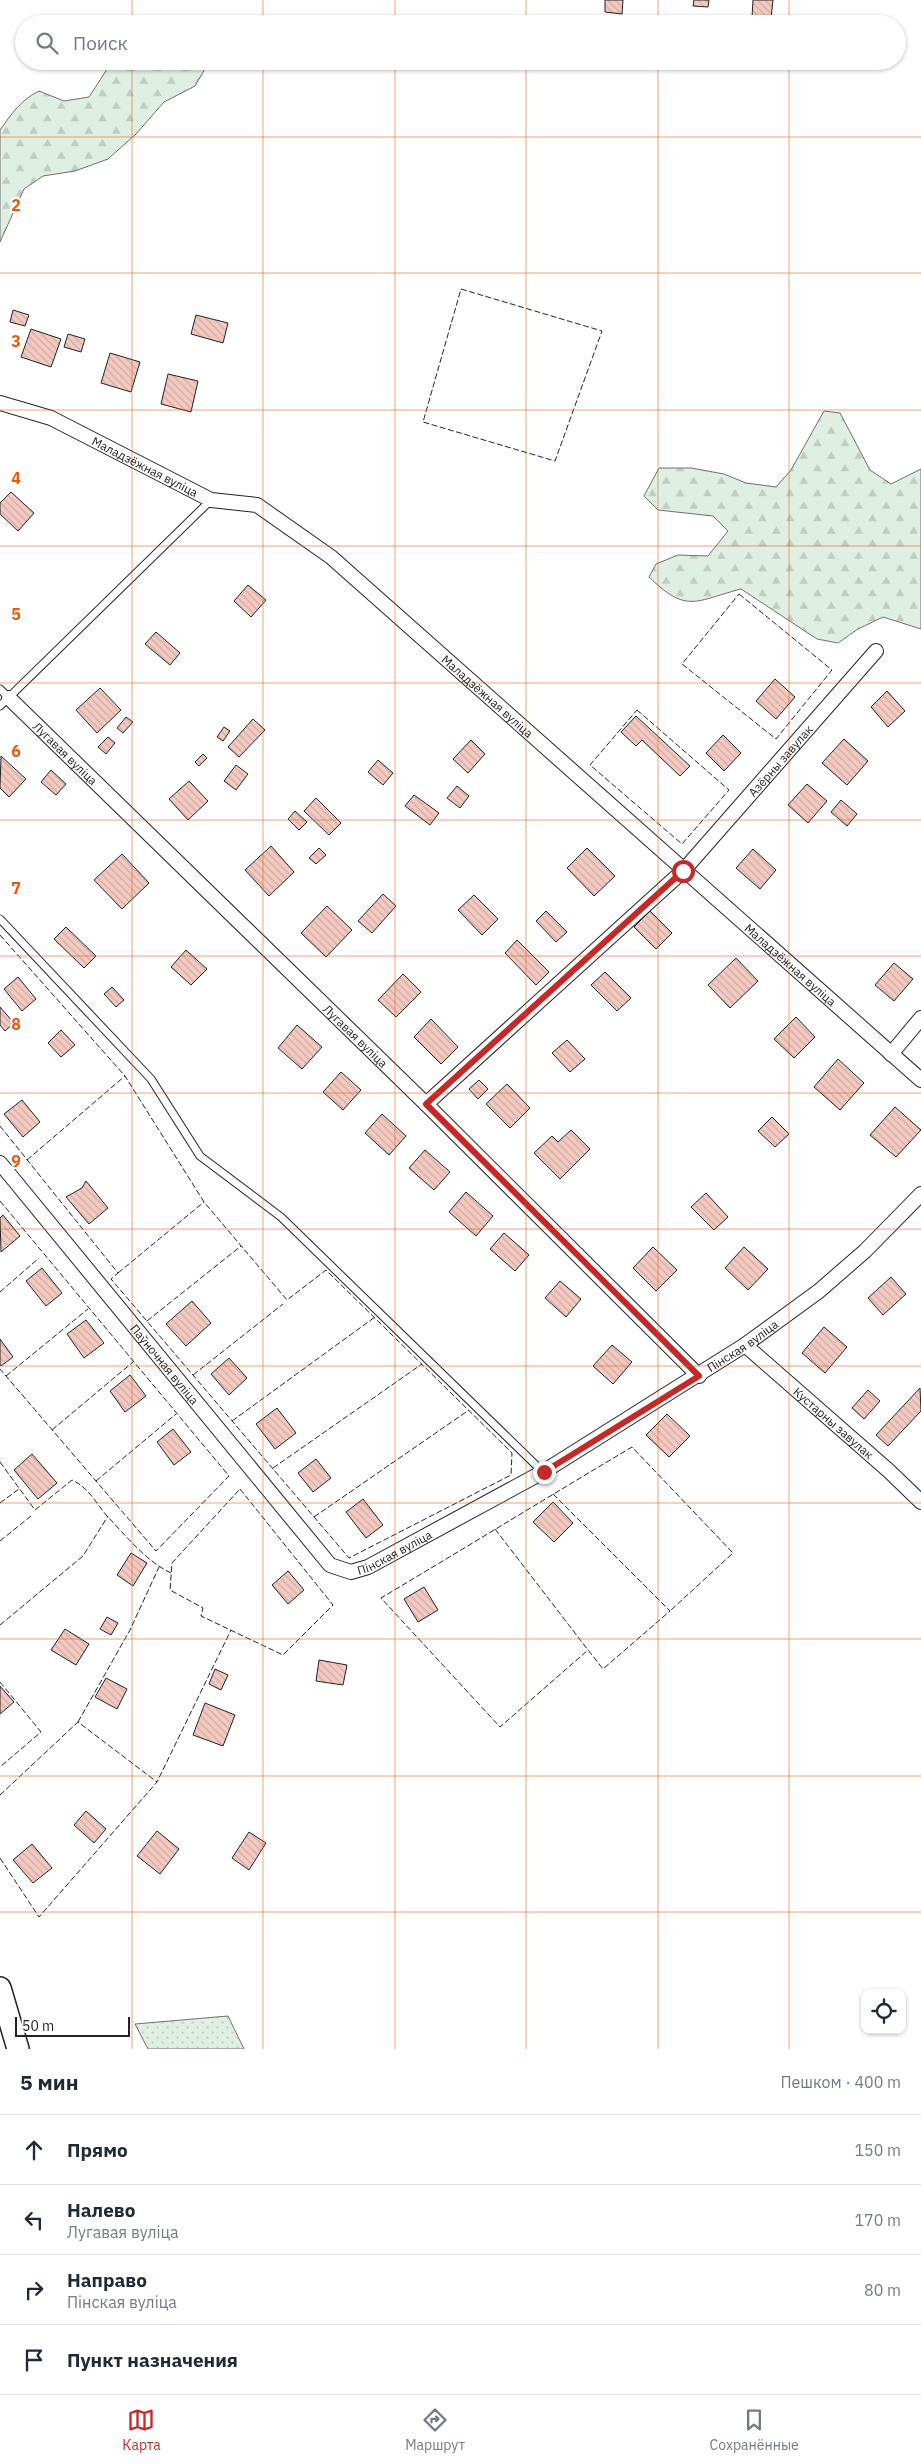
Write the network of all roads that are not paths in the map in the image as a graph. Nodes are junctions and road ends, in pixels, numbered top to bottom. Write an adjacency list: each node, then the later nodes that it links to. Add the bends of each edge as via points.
1 (0, 403): 2 (street, Маладзёжная вуліца, via 50,418)
2 (211, 500): 4 (lane); 5 (street, Маладзёжная вуліца, via 257,505 331,557)
3 (876, 651): 5 (street, Азёрны завулак)
4 (3, 697): 10 (street, Лугавая вуліца)
5 (683, 871): 8 (street, Маладзёжная вуліца); 10 (street, Азёрны завулак)
6 (0, 919): 15 (lane, via 151,1079 200,1156 281,1217)
7 (921, 1018): 8 (street)
8 (891, 1054): 9 (street, Маладзёжная вуліца)
9 (921, 1080)
10 (426, 1104): 14 (street, Лугавая вуліца)
11 (0, 1163): 17 (street, Паўночная вуліца)
12 (921, 1194): 13 (street, Пінская вуліца, via 865,1251 819,1291)
13 (745, 1345): 14 (street, Пінская вуліца); 16 (street, Кустарны завулак)
14 (699, 1376): 15 (street, Пінская вуліца)
15 (544, 1472): 17 (street, Пінская вуліца, via 368,1566 351,1572)
16 (921, 1502)
17 (330, 1565)
18 (1, 1990): 19 (main road)
19 (18, 2049)

